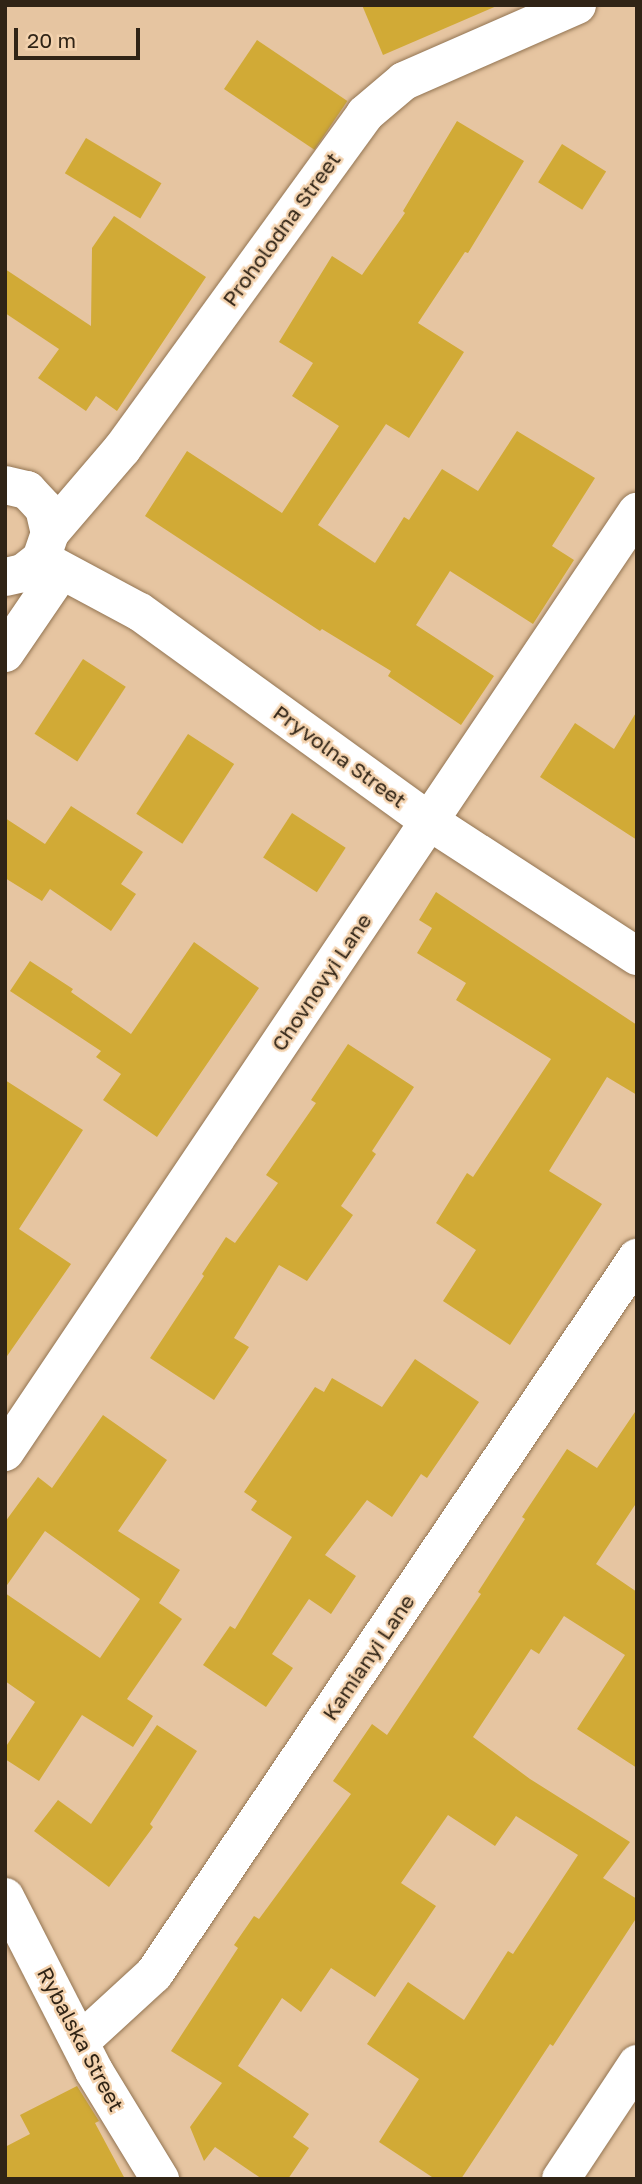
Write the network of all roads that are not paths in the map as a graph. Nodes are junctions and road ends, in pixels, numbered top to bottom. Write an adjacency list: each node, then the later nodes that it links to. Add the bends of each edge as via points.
1 (577, 5): 4 (street, Proholodna Street, via 404,81 365,114)
2 (5, 485): 4 (street, via 27,490 44,508)
3 (637, 512): 7 (street, Chovnovyi Lane)
4 (51, 554): 5 (street, via 23,573); 6 (street, Proholodna Street); 7 (street, Pryvolna Street, via 140,612)
5 (5, 577)
6 (5, 653)
7 (429, 821): 8 (street, Pryvolna Street); 10 (street, Chovnovyi Lane)
8 (637, 956)
9 (637, 1258): 12 (street, Kamianyi Lane, via 155,1974)
10 (5, 1451)
11 (5, 1897): 12 (street, Rybalska Street)
12 (81, 2041): 14 (street, Rybalska Street)
13 (637, 2064): 15 (street)
14 (160, 2179)
15 (561, 2179)

